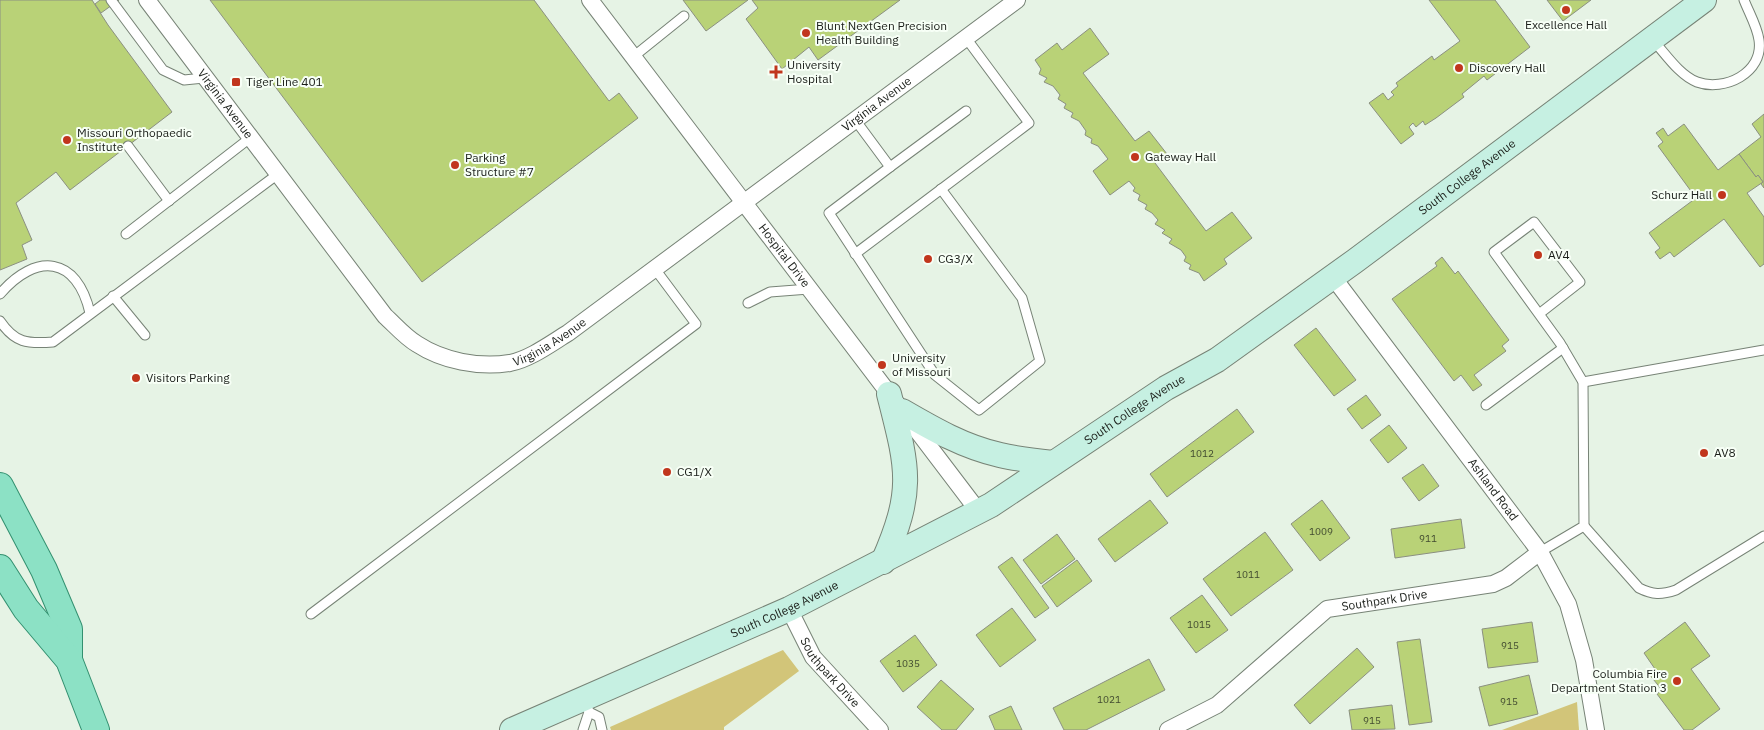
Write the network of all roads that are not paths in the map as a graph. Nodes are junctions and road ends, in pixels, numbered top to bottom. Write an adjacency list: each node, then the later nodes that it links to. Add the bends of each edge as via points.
1 (111, 0): 11 (lane, via 163,70 184,80)
2 (147, 0): 11 (street, Virginia Avenue)
3 (590, 0): 10 (street, Hospital Drive)
4 (1017, 0): 8 (street, Virginia Avenue)
5 (1704, 0): 9 (main road, South College Avenue)
6 (1744, 0): 9 (lane, via 1760,41 1750,70 1738,79 1710,85 1695,81 1681,71)
7 (684, 16): 10 (lane)
8 (966, 38): 13 (street, Virginia Avenue); 18 (lane, via 1029,123)
9 (1652, 39): 24 (main road, South College Avenue)
10 (633, 57): 20 (street, Hospital Drive)
11 (204, 78): 14 (street, Virginia Avenue)
12 (966, 111): 16 (lane)
13 (856, 121): 16 (lane); 20 (street, Virginia Avenue)
14 (250, 138): 17 (street, Virginia Avenue); 19 (lane)
15 (128, 146): 19 (lane)
16 (890, 167): 22 (lane, via 829,213)
17 (278, 174): 23 (street, Virginia Avenue, via 385,316 416,344 448,359 479,364 510,363 541,350); 27 (lane)
18 (941, 189): 22 (lane); 22 (lane, via 1022,298 1040,361 979,410 935,376)
19 (169, 200): 21 (lane)
20 (743, 204): 23 (street, Virginia Avenue); 25 (street, Hospital Drive)
21 (126, 234)
22 (854, 254)
23 (655, 269): 47 (lane, via 696,324)
24 (1333, 277): 38 (main road, South College Avenue, via 1217,360 1166,388); 43 (street, Ashland Road)
25 (809, 289): 28 (lane, via 770,292); 36 (street, Hospital Drive)
26 (0, 294): 29 (lane, via 18,277 36,268 55,265 74,276 86,293)
27 (114, 296): 29 (lane); 32 (lane)
28 (748, 302)
29 (90, 313): 31 (lane, via 53,342 30,344 9,334)
30 (1539, 314): 30 (lane, via 1494,252 1534,222 1580,282); 33 (lane)
31 (0, 321)
32 (145, 335)
33 (1563, 348): 35 (lane); 37 (lane)
34 (1764, 350): 35 (lane)
35 (1583, 382): 41 (lane)
36 (895, 402): 38 (main road, via 942,434 966,444 999,455); 40 (street, Hospital Drive); 44 (main road, via 907,480 901,516)
37 (1486, 405)
38 (1053, 464): 40 (main road, South College Avenue)
39 (0, 486): 48 (main road, via 44,570 69,629)
40 (979, 512): 44 (main road, South College Avenue)
41 (1584, 526): 42 (lane, via 1639,588 1650,594 1676,590); 43 (lane)
42 (1764, 536)
43 (1540, 552): 55 (street, Southpark Drive, via 1493,584 1327,609 1217,705); 56 (street, Ashland Road, via 1568,604 1584,660)
44 (882, 562): 46 (main road, South College Avenue)
45 (0, 568): 48 (main road, via 26,609)
46 (789, 609): 49 (main road, South College Avenue); 54 (street, Southpark Drive, via 813,657)
47 (312, 614)
48 (68, 660): 50 (main road)
49 (587, 706): 51 (main road, South College Avenue); 52 (lane); 53 (lane, via 599,717)
50 (96, 730)
51 (512, 730)
52 (583, 730)
53 (602, 730)
54 (880, 730)
55 (1168, 730)
56 (1596, 730)

